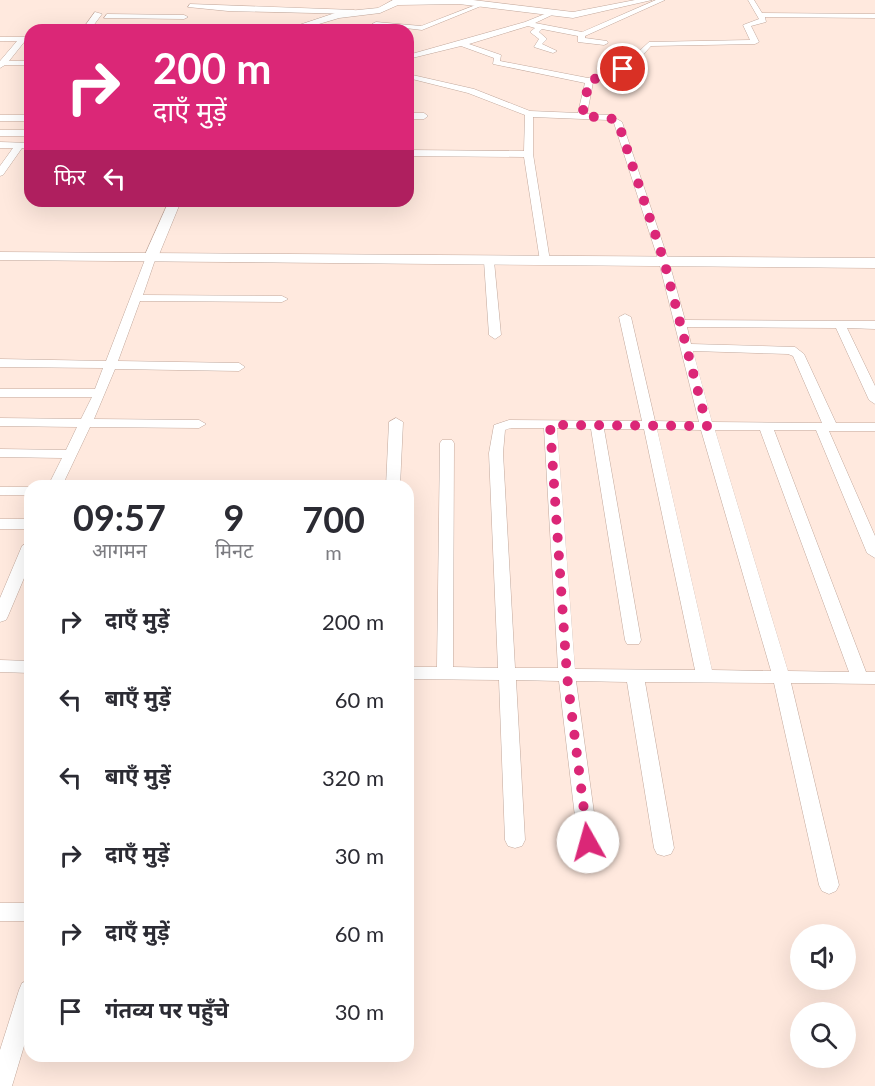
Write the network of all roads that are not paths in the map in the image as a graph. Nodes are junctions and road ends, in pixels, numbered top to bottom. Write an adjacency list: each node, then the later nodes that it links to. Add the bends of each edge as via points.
1 (648, 0): 10 (street, via 578,15)
2 (662, 0): 21 (street)
3 (751, 0): 12 (street)
4 (395, 1): 6 (street); 8 (street)
5 (191, 4): 7 (street); 9 (street, via 228,9); 13 (street, via 182,20)
6 (483, 4): 10 (street); 20 (street, via 423,28)
7 (179, 8)
8 (372, 10): 9 (street); 17 (street)
9 (354, 12): 16 (street)
10 (552, 12): 18 (street)
11 (98, 14): 15 (street)
12 (761, 15): 14 (street); 34 (street, via 763,20 747,25 756,41 753,43 652,43 626,68)
13 (107, 16)
14 (875, 16)
15 (90, 24)
16 (311, 24)
17 (376, 24)
18 (528, 24): 19 (street); 26 (street)
19 (540, 26): 21 (street); 27 (street, via 534,32 543,38 537,45)
20 (414, 27)
21 (582, 36): 25 (street, via 579,39)
22 (0, 39): 23 (street)
23 (24, 39)
24 (24, 41): 32 (street)
25 (604, 43)
26 (462, 44): 29 (street); 34 (street, via 498,57 496,62)
27 (553, 51)
28 (414, 52): 29 (street)
29 (420, 54): 30 (street)
30 (414, 56)
31 (24, 63): 32 (street)
32 (1, 64)
33 (414, 77): 35 (street, via 471,91)
34 (589, 81): 38 (street)
35 (530, 114): 38 (street); 47 (street)
36 (414, 116): 37 (street)
37 (424, 116)
38 (582, 116): 54 (street, via 618,122)
39 (0, 118): 40 (street)
40 (24, 118)
41 (0, 133): 42 (street)
42 (24, 133)
43 (0, 146): 44 (street)
44 (19, 146): 45 (street); 48 (street)
45 (24, 146)
46 (414, 153): 47 (street)
47 (528, 154): 53 (street)
48 (0, 173)
49 (172, 207): 51 (street)
50 (0, 256): 51 (main road)
51 (150, 257): 52 (main road); 56 (street)
52 (489, 261): 53 (main road); 62 (street)
53 (545, 261): 54 (main road)
54 (664, 261): 55 (main road); 59 (street)
55 (873, 265)
56 (136, 298): 57 (street); 65 (street)
57 (282, 299)
58 (625, 317): 76 (street)
59 (680, 323): 60 (street); 63 (street)
60 (840, 325): 61 (street); 69 (street)
61 (875, 325)
62 (495, 335)
63 (686, 347): 77 (street); 79 (street, via 791,350 798,354)
64 (0, 363): 65 (street)
65 (112, 363): 66 (street); 68 (street)
66 (238, 367)
67 (0, 393): 68 (street)
68 (100, 393): 72 (street)
69 (875, 400)
70 (0, 422): 72 (street)
71 (396, 422): 85 (street)
72 (86, 423): 73 (street); 83 (street)
73 (199, 424)
74 (550, 425): 75 (street); 99 (street, via 509,424 497,431); 100 (street)
75 (597, 425): 76 (street); 94 (street)
76 (651, 426): 77 (street); 102 (street)
77 (707, 426): 78 (street); 103 (street)
78 (765, 427): 79 (street); 104 (street)
79 (826, 427): 80 (street); 90 (street)
80 (875, 428)
81 (447, 443): 98 (street)
82 (0, 453): 83 (street)
83 (70, 454): 84 (street)
84 (58, 480)
85 (393, 480)
86 (0, 491): 87 (street)
87 (24, 491)
88 (0, 524): 89 (street)
89 (24, 524)
90 (875, 553)
91 (24, 555): 92 (street)
92 (7, 582): 93 (street)
93 (0, 616)
94 (633, 640)
95 (0, 666): 96 (street)
96 (24, 667)
97 (414, 673): 98 (street)
98 (445, 674): 99 (street)
99 (509, 675): 100 (street); 105 (street)
100 (567, 676): 101 (street); 106 (street)
101 (635, 676): 102 (street); 107 (street)
102 (705, 677): 103 (street)
103 (781, 677): 104 (street); 108 (street)
104 (868, 678)
105 (516, 840)
106 (588, 842)
107 (664, 848)
108 (829, 885)
109 (0, 912): 110 (street)
110 (24, 912)
111 (24, 1009): 112 (street)
112 (0, 1086)

